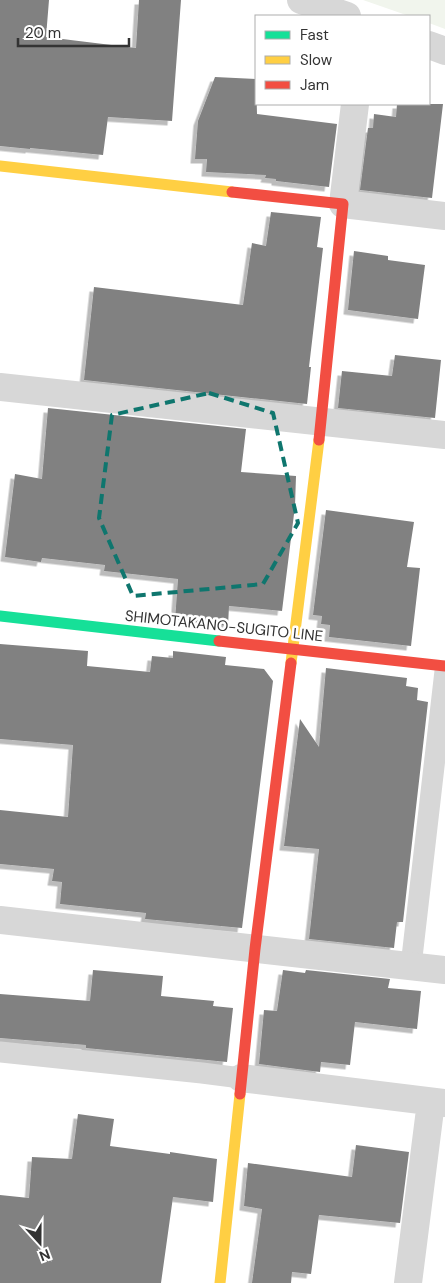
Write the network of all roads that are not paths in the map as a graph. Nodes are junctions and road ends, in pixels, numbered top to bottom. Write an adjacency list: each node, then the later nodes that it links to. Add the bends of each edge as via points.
1 (301, 0): 2 (street)
2 (344, 15)
3 (430, 45): 4 (street)
4 (445, 51)
5 (355, 105): 7 (street)
6 (0, 166): 7 (street)
7 (343, 204): 8 (street); 10 (street)
8 (445, 216)
9 (0, 388): 10 (street)
10 (321, 422): 11 (street); 13 (street)
11 (445, 435)
12 (0, 616): 13 (street, SHIMOTAKANO-SUGITO LINE)
13 (294, 649): 14 (street, SHIMOTAKANO-SUGITO LINE); 17 (street)
14 (445, 666)
15 (445, 671): 18 (lane)
16 (0, 920): 17 (street)
17 (255, 950): 18 (street); 21 (street)
18 (411, 966): 19 (street)
19 (445, 970)
20 (0, 1052): 21 (lane)
21 (241, 1078): 22 (street); 23 (street)
22 (438, 1102): 24 (street)
23 (220, 1283)
24 (408, 1283)

